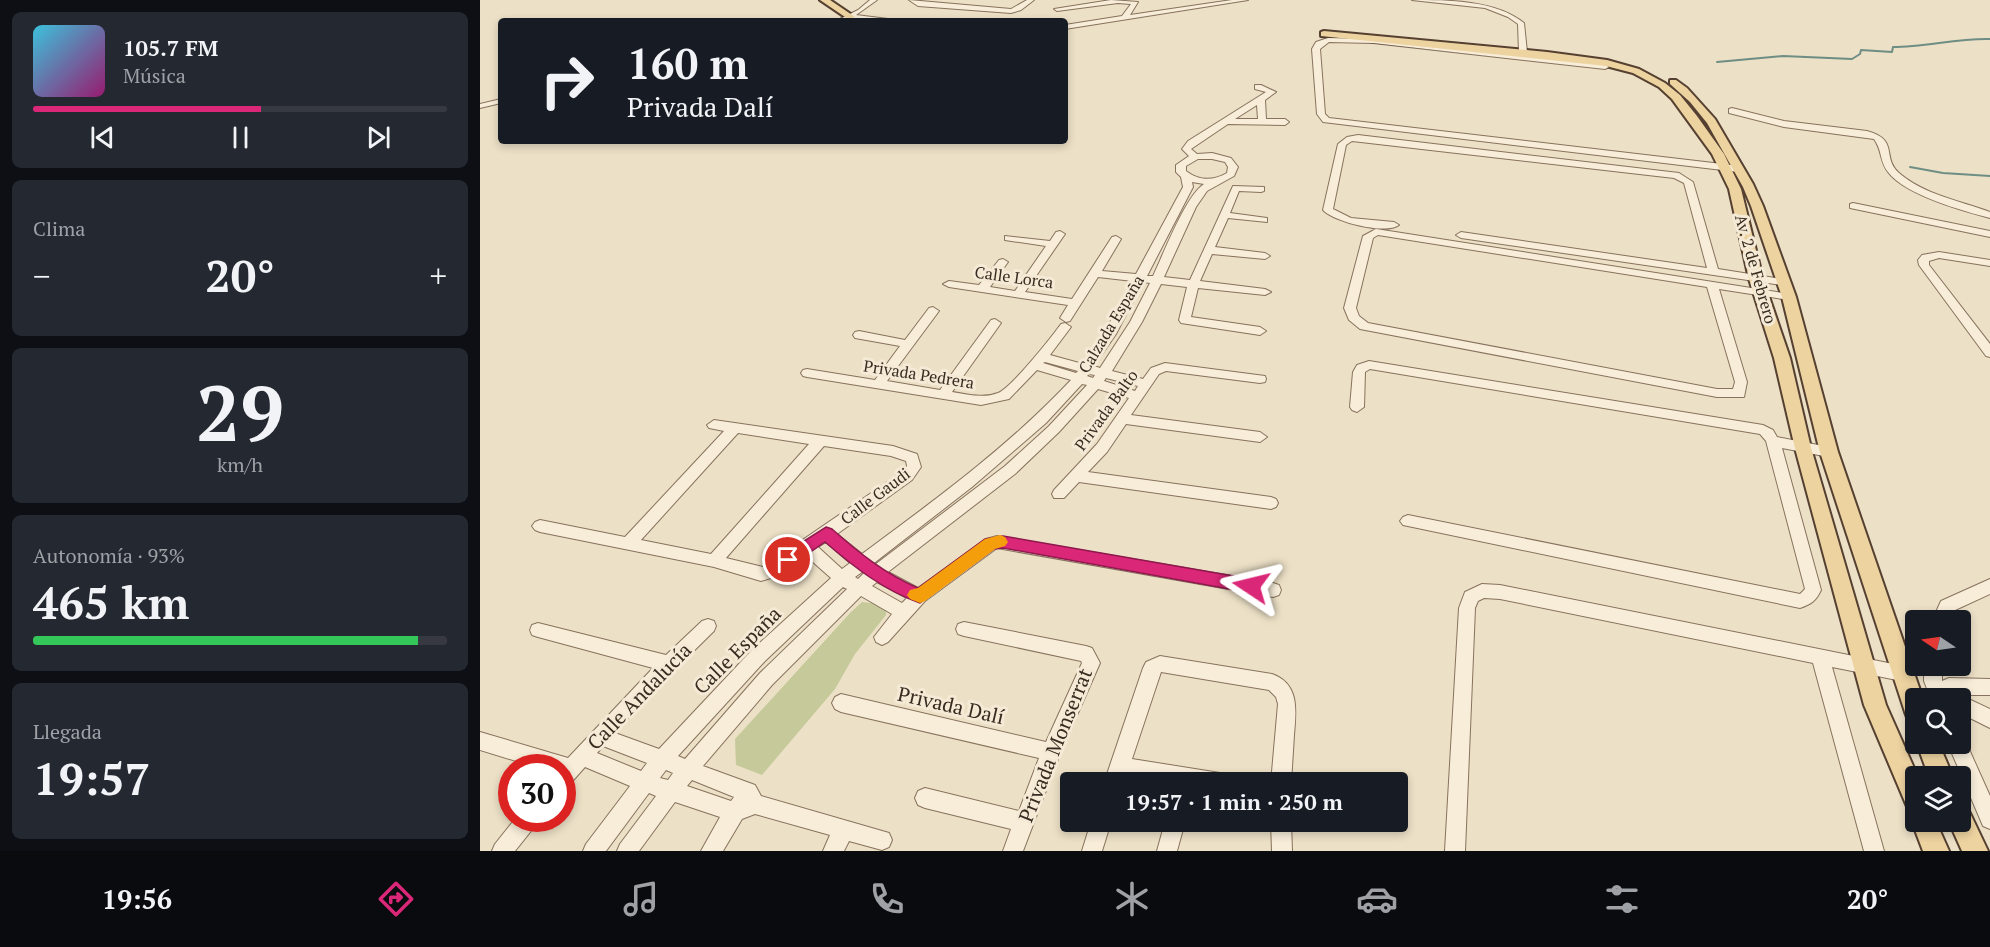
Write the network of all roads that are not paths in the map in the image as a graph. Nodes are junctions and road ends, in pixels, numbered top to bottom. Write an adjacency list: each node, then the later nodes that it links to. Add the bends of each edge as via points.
1 (824, 0): 14 (main road)
2 (874, 0): 14 (street)
3 (912, 0): 10 (street, via 918,4)
4 (999, 0): 12 (street)
5 (1031, 0): 12 (street, via 1014,10)
6 (1245, 0): 9 (street)
7 (1415, 0): 20 (street, via 1497,9 1521,22)
8 (1179, 1): 13 (street)
9 (1226, 1): 13 (street)
10 (955, 3): 12 (street)
11 (1057, 9): 17 (street, via 1104,2 1136,3)
12 (996, 10)
13 (1176, 11): 17 (street)
14 (851, 16): 15 (street); 16 (street)
15 (846, 18)
16 (871, 18)
17 (1124, 18): 18 (street)
18 (1068, 27)
19 (1324, 32): 20 (main road, Av. 2 de Febrero)
20 (1522, 49): 31 (main road, Av. 2 de Febrero, via 1607,63 1636,71 1662,85 1694,118); 32 (main road, Av. 2 de Febrero, via 1587,52 1668,78 1693,98 1711,120)
21 (1605, 67): 31 (street, via 1373,41 1328,40 1316,49 1321,114 1326,120)
22 (1258, 87): 23 (street, via 1276,94)
23 (1261, 100): 27 (street); 28 (street)
24 (498, 102): 25 (street)
25 (480, 106)
26 (1732, 111): 40 (street, via 1784,124 1877,137 1897,177)
27 (1224, 121): 28 (street); 30 (street, via 1187,147)
28 (1262, 122): 29 (street)
29 (1285, 122)
30 (1195, 157): 33 (street, Calzada España, via 1181,165); 34 (street, via 1216,156 1230,162 1233,171)
31 (1722, 166): 32 (street); 59 (main road, Av. 2 de Febrero, via 1735,189)
32 (1739, 169): 56 (main road, Av. 2 de Febrero, via 1752,192)
33 (1186, 176): 34 (street, via 1198,181); 36 (street, Calzada España, via 1188,187)
34 (1218, 180): 38 (street, Calzada España, via 1203,189)
35 (1255, 185): 39 (street, via 1236,188)
36 (1178, 206): 38 (street); 53 (street, Calzada España)
37 (1853, 206): 43 (street)
38 (1191, 207): 54 (street, Calzada España)
39 (1224, 214): 41 (street); 47 (street)
40 (1990, 215)
41 (1263, 220)
42 (1060, 234): 46 (street)
43 (1990, 234)
44 (1009, 238): 46 (street)
45 (1116, 239): 51 (street, Privada Pedrera)
46 (1052, 244): 62 (street)
47 (1209, 250): 48 (street); 57 (street)
48 (1265, 256)
49 (1003, 262): 60 (street)
50 (1986, 262): 52 (street); 69 (street, via 1939,255 1923,260)
51 (1097, 270): 53 (street); 64 (street, Privada Pedrera)
52 (1990, 271)
53 (1142, 275): 54 (street); 74 (street, Calzada España)
54 (1158, 277): 57 (street); 75 (street, Calzada España)
55 (1713, 278): 55 (street, via 1332,214 1328,210 1342,144 1358,138 1676,175 1688,182); 55 (street, via 1376,232 1368,236 1350,308 1354,320 1379,330 1739,394 1741,382); 59 (street)
56 (1782, 282): 59 (street); 63 (main road, Av. 2 de Febrero)
57 (1196, 283): 61 (street); 67 (street, via 1187,322)
58 (949, 284): 60 (street, Calle Lorca)
59 (1758, 286): 63 (street); 90 (main road, Av. 2 de Febrero, via 1782,357)
60 (982, 289): 62 (street, Calle Lorca)
61 (1265, 292)
62 (1018, 294): 64 (street, Calle Lorca)
63 (1789, 297): 91 (main road, Av. 2 de Febrero)
64 (1075, 303): 73 (street, Privada Pedrera)
65 (933, 311): 71 (street)
66 (995, 323): 82 (street)
67 (1260, 331)
68 (859, 335): 71 (street, Privada Pedrera)
69 (1975, 335): 70 (street); 72 (street)
70 (1990, 338)
71 (908, 344): 79 (street)
72 (1990, 353)
73 (1038, 361): 74 (street); 77 (street); 82 (street, Privada Pedrera, via 998,399 981,401)
74 (1088, 368): 75 (street); 77 (street, Calzada España)
75 (1104, 372): 80 (street, Calzada España); 81 (street)
76 (807, 373): 79 (street, Privada Pedrera)
77 (1079, 379): 80 (street); 93 (street, Calzada España, via 1041,420)
78 (1260, 379): 81 (street, Privada Balto, via 1166,367 1155,372)
79 (878, 384): 82 (street, Privada Pedrera)
80 (1095, 384): 81 (street); 94 (street, Calzada España, via 1056,427)
81 (1141, 390): 84 (street, Privada Balto)
82 (943, 395)
83 (1357, 407): 89 (street, via 1359,372 1369,365 1755,428 1768,433)
84 (1124, 419): 87 (street); 92 (street, Privada Balto)
85 (714, 425): 86 (street, Calle Gaudi)
86 (735, 428): 88 (street, Calle Gaudi); 100 (street)
87 (1260, 437)
88 (820, 441): 99 (street, Calle Gaudi, via 893,451 912,458 914,467); 102 (street)
89 (1773, 441): 90 (street); 97 (street, via 1813,590 1800,601)
90 (1803, 448): 91 (street); 118 (main road, Av. 2 de Febrero)
91 (1829, 452): 119 (main road, Av. 2 de Febrero)
92 (1075, 476): 95 (street, Privada Balto); 96 (street)
93 (967, 483): 94 (street); 103 (street, Calle España)
94 (982, 493): 104 (street)
95 (1059, 494)
96 (1271, 503)
97 (1408, 521)
98 (540, 526): 100 (street, Calle Gaudi)
99 (826, 533): 101 (street, Calle Gaudi); 103 (street)
100 (629, 543): 102 (street, Calle Gaudi)
101 (807, 547): 102 (street, Calle Gaudi, via 761,574); 105 (street)
102 (714, 561)
103 (861, 564): 104 (street); 105 (street, Calle España)
104 (876, 574): 107 (street); 109 (street)
105 (842, 578): 107 (street); 131 (street, Calle España, via 752,663)
106 (1990, 586): 110 (street)
107 (860, 587): 111 (street); 134 (street, via 740,706)
108 (1273, 590): 109 (street, via 997,542)
109 (920, 596): 111 (street)
110 (1945, 610)
111 (903, 612): 115 (street)
112 (708, 626): 117 (street, Calle Andalucía)
113 (964, 629): 128 (street, Privada Monserrat, via 1086,654 1091,663)
114 (538, 630): 117 (street)
115 (882, 638)
116 (1820, 656): 118 (street); 162 (street, via 1482,591 1471,597 1467,608); 163 (street)
117 (668, 664): 126 (street, Calle Andalucía)
118 (1864, 666): 119 (street); 137 (main road, Av. 2 de Febrero, via 1875,705)
119 (1902, 673): 121 (main road, Av. 2 de Febrero)
120 (1990, 687): 122 (street)
121 (1907, 688)
122 (1944, 688)
123 (840, 703): 128 (street, Privada Dalí)
124 (1971, 708): 125 (street)
125 (1990, 718)
126 (599, 735): 131 (street); 132 (street, Calle Andalucía)
127 (480, 741): 129 (street)
128 (1051, 752): 144 (street, Privada Monserrat)
129 (526, 754)
130 (1961, 754): 143 (street)
131 (661, 760): 134 (street); 138 (street, Calle España)
132 (576, 761)
133 (576, 768): 138 (street)
134 (686, 769): 139 (street); 140 (street)
135 (1117, 772): 136 (street, via 1152,668 1164,664 1278,686 1287,704)
136 (1282, 772)
137 (1905, 775)
138 (644, 782): 139 (street); 154 (street, Calle España)
139 (670, 790): 142 (street); 155 (street)
140 (751, 798): 142 (street); 145 (street)
141 (925, 798): 144 (street)
142 (735, 812): 156 (street)
143 (1990, 819)
144 (1024, 822): 158 (street, Privada Monserrat)
145 (844, 830): 152 (street); 157 (street)
146 (517, 832): 153 (street)
147 (1098, 832): 159 (street)
148 (1172, 832): 160 (street)
149 (1281, 832): 161 (street)
150 (1928, 832): 164 (main road)
151 (1966, 832): 165 (main road)
152 (882, 840)
153 (502, 851)
154 (593, 851)
155 (627, 851)
156 (711, 851)
157 (833, 851)
158 (1012, 851)
159 (1092, 851)
160 (1167, 851)
161 (1282, 851)
162 (1455, 851)
163 (1874, 851)
164 (1936, 851)
165 (1975, 851)

